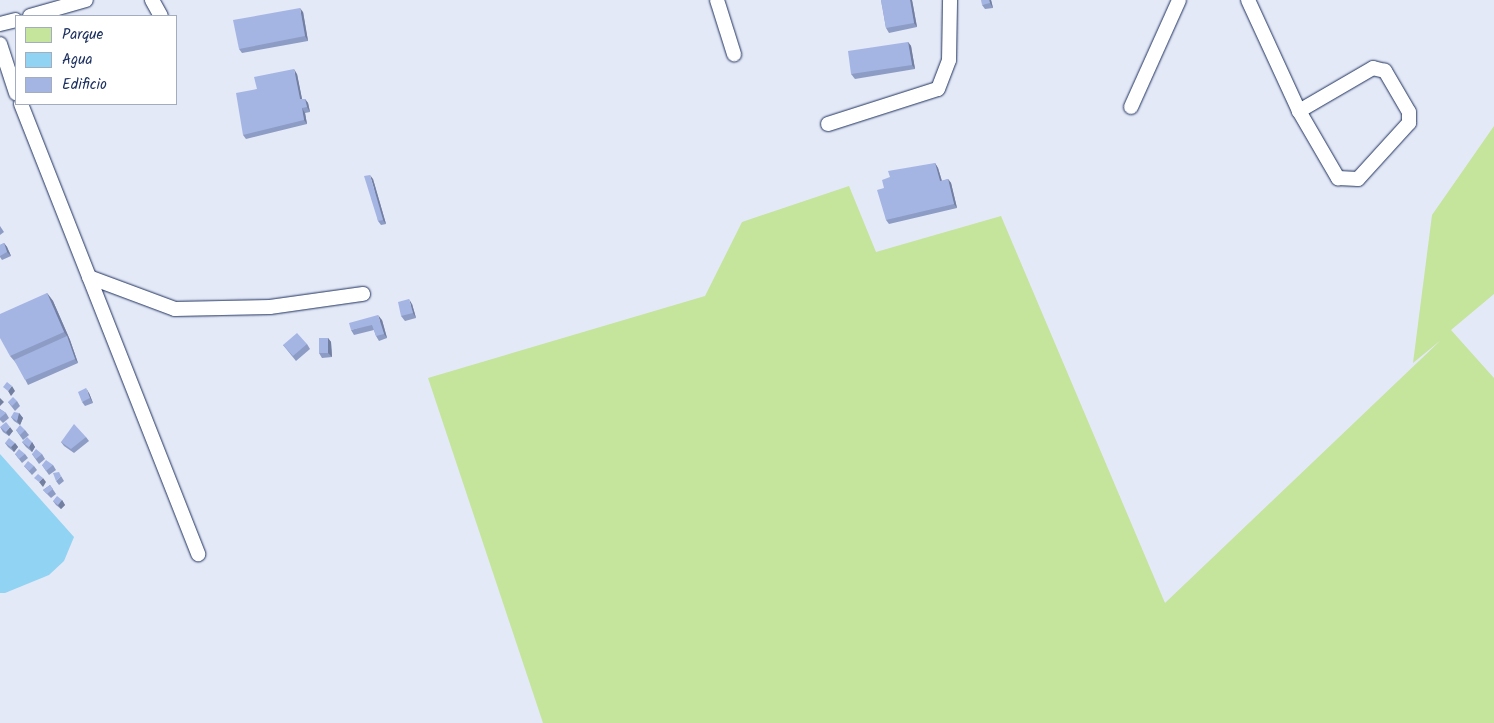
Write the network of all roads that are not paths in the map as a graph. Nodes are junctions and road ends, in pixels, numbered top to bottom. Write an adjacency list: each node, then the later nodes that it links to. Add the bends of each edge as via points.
1 (86, 0): 7 (lane)
2 (152, 0): 8 (lane)
3 (717, 0): 12 (lane)
4 (950, 0): 17 (lane, via 949,60 938,89)
5 (1179, 0): 15 (lane)
6 (1248, 0): 16 (lane)
7 (34, 15)
8 (160, 15)
9 (15, 20): 10 (lane)
10 (0, 24)
11 (0, 44): 13 (lane)
12 (734, 54)
13 (15, 90)
14 (20, 105): 18 (lane)
15 (1131, 107)
16 (1299, 111): 16 (lane, via 1338,178 1348,180 1358,179 1409,123 1409,112 1385,71 1373,68)
17 (828, 124)
18 (89, 277): 19 (lane, via 175,309 270,307); 20 (lane)
19 (363, 294)
20 (198, 554)

